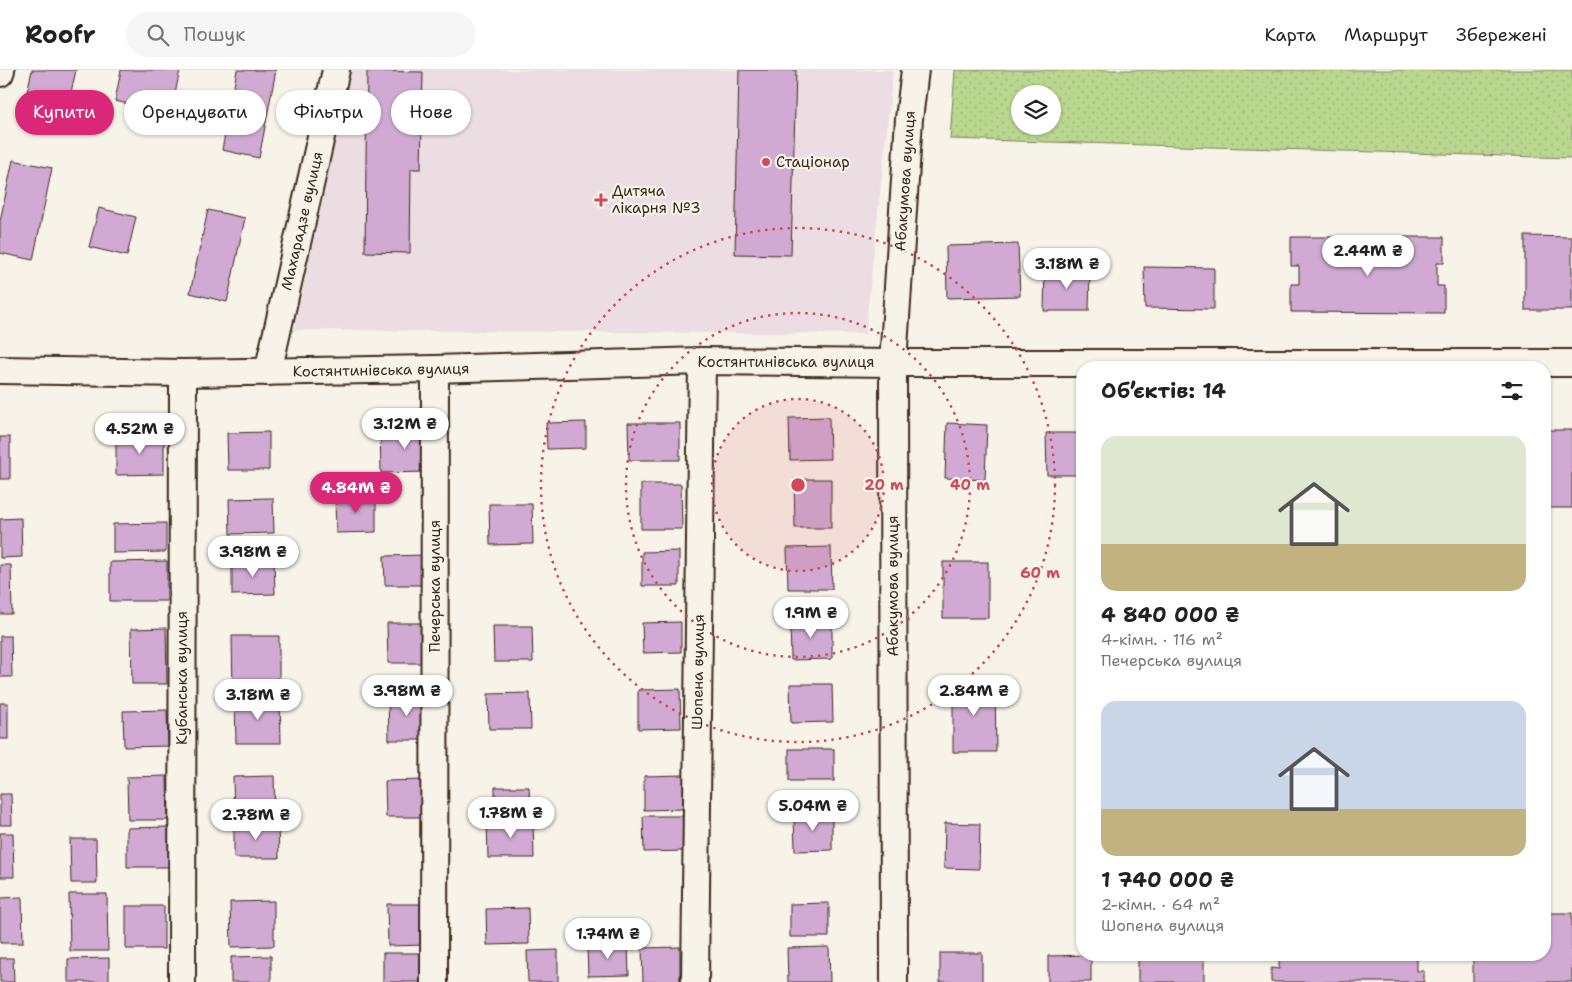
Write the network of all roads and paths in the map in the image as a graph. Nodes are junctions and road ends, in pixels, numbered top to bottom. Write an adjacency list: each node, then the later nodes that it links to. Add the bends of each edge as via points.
1 (336, 70): 10 (street, Махарадзе вулиця)
2 (915, 70): 4 (street, Абакумова вулиця)
3 (702, 361): 4 (street, Костянтинівська вулиця); 8 (street, Костянтинівська вулиця); 14 (street, Шопена вулиця)
4 (893, 363): 5 (street, Костянтинівська вулиця); 15 (street, Абакумова вулиця)
5 (1076, 363)
6 (1551, 363): 7 (street, Костянтинівська вулиця)
7 (1572, 363)
8 (435, 369): 10 (street, Костянтинівська вулиця); 13 (street, Печерська вулиця)
9 (0, 370): 11 (street, Костянтинівська вулиця)
10 (268, 372): 11 (street, Костянтинівська вулиця)
11 (183, 373): 12 (street, Кубанська вулиця)
12 (182, 982)
13 (434, 982)
14 (694, 982)
15 (894, 982)

